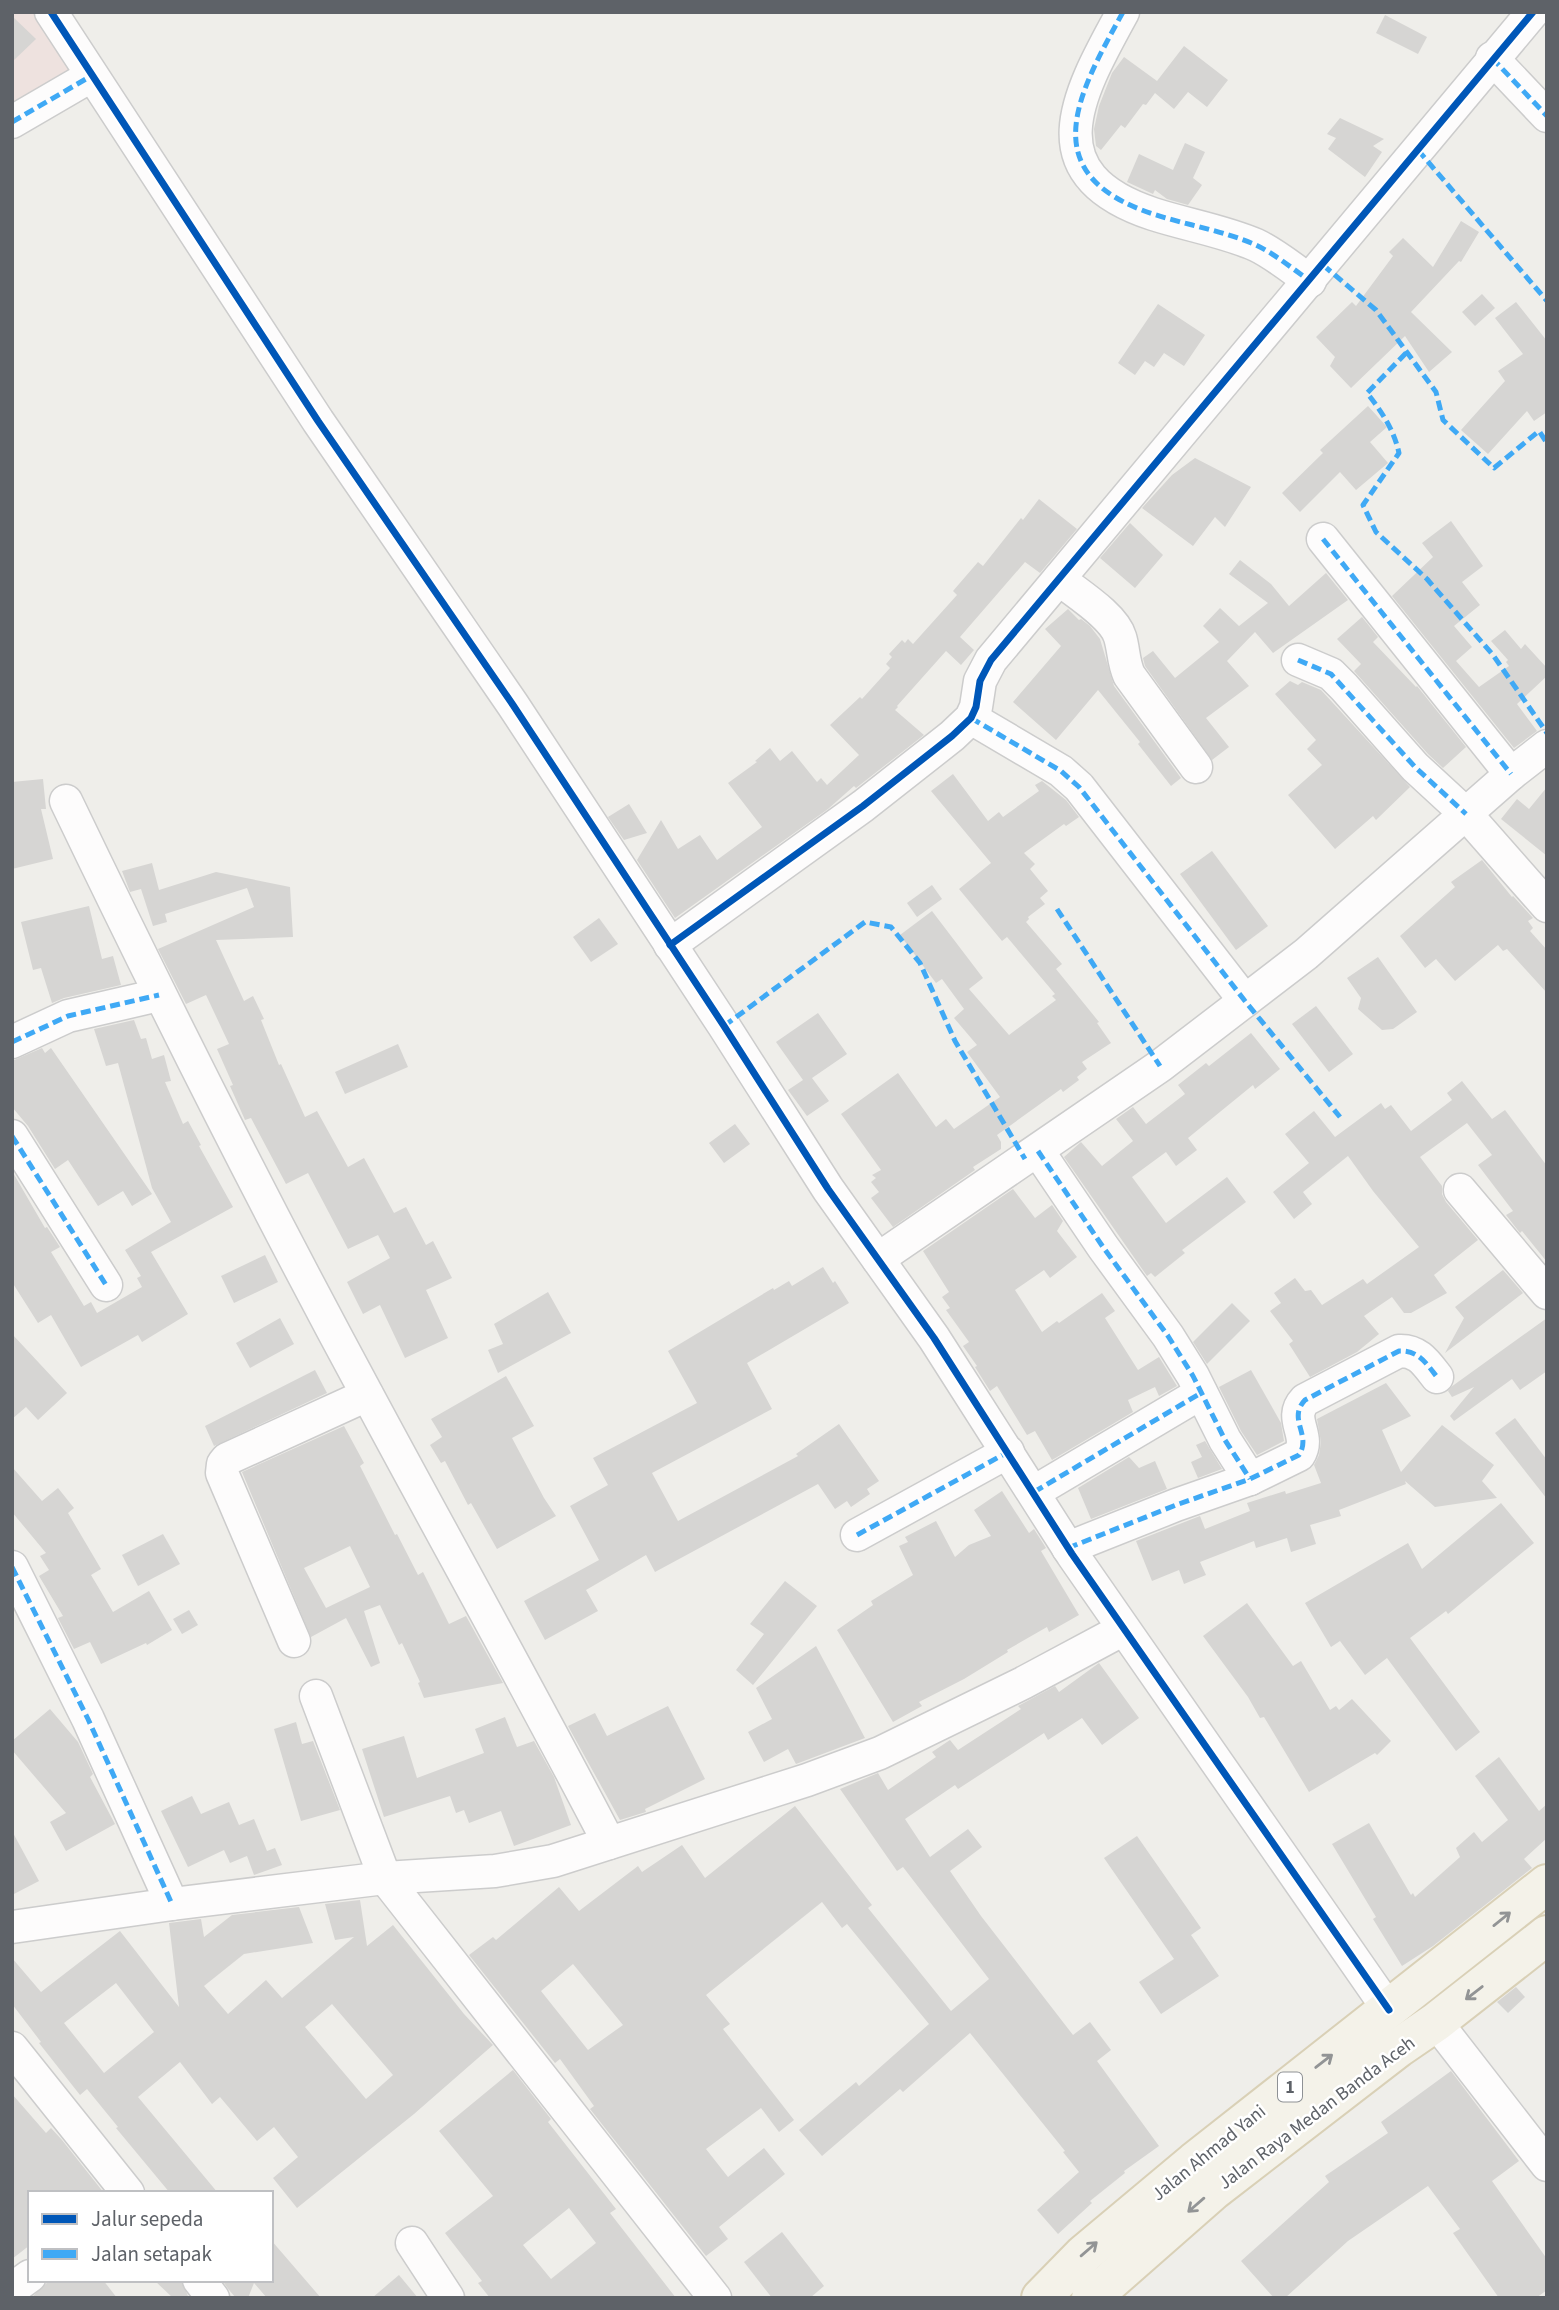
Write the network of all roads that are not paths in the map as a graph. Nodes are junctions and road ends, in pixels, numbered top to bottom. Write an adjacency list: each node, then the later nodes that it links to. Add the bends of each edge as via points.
1 (51, 12): 5 (street)
2 (1123, 12): 8 (street, via 1078,110 1074,134 1088,174 1125,203 1257,246)
3 (1533, 12): 4 (street)
4 (1493, 58): 6 (street); 8 (street)
5 (91, 76): 7 (street); 19 (street)
6 (1547, 116)
7 (12, 122)
8 (1310, 281): 10 (street)
9 (1323, 538): 15 (street)
10 (1059, 579): 12 (street, via 985,668); 14 (street, via 1118,631 1129,675)
11 (1298, 660): 17 (street, via 1331,674 1415,767)
12 (971, 718): 19 (street, via 863,806); 21 (street, via 1061,771 1079,787)
13 (1547, 747): 15 (street)
14 (1196, 766)
15 (1511, 774): 17 (street)
16 (66, 801): 20 (street)
17 (1466, 814): 18 (street); 21 (street, via 1306,954)
18 (1547, 906)
19 (670, 945): 26 (street)
20 (159, 995): 22 (street, via 68,1016); 31 (street)
21 (1245, 1001): 24 (street)
22 (12, 1042)
23 (12, 1136): 27 (street)
24 (1038, 1151): 26 (street); 30 (street, via 1168,1336)
25 (1460, 1190): 28 (street)
26 (878, 1259): 32 (street)
27 (106, 1285)
28 (1547, 1293)
29 (1437, 1377): 33 (street, via 1410,1350 1399,1351 1305,1400 1297,1415 1303,1439 1299,1455)
30 (1201, 1393): 33 (street); 34 (street)
31 (367, 1395): 39 (street, via 223,1464 222,1473); 41 (street)
32 (1007, 1452): 34 (street); 35 (street)
33 (1250, 1479): 36 (street)
34 (1034, 1492): 36 (street)
35 (856, 1535)
36 (1068, 1549): 38 (street)
37 (12, 1567): 44 (street)
38 (1122, 1630): 41 (street, via 880,1753); 47 (street)
39 (294, 1641)
40 (316, 1696): 42 (street)
41 (609, 1843): 42 (street, via 553,1861 495,1871)
42 (385, 1878): 44 (street); 58 (street)
43 (1547, 1884): 47 (main road, Jalan Ahmad Yani / 1, one-way to 43)
44 (172, 1904): 45 (street)
45 (12, 1927)
46 (1547, 1935): 48 (main road, Jalan Raya Medan Banda Aceh / 1, one-way to 48)
47 (1389, 2010): 59 (main road, Jalan Ahmad Yani / 1, one-way to 47, via 1084,2254 1173,2179)
48 (1436, 2022): 50 (street); 60 (main road, Jalan Raya Medan Banda Aceh / 1, one-way to 60, via 1214,2190)
49 (12, 2048): 51 (street)
50 (1547, 2165)
51 (126, 2191)
52 (412, 2243): 57 (street)
53 (28, 2277): 55 (street)
54 (201, 2282): 56 (street)
55 (12, 2289)
56 (213, 2298)
57 (448, 2298)
58 (715, 2298)
59 (1041, 2298)
60 (1091, 2298)

